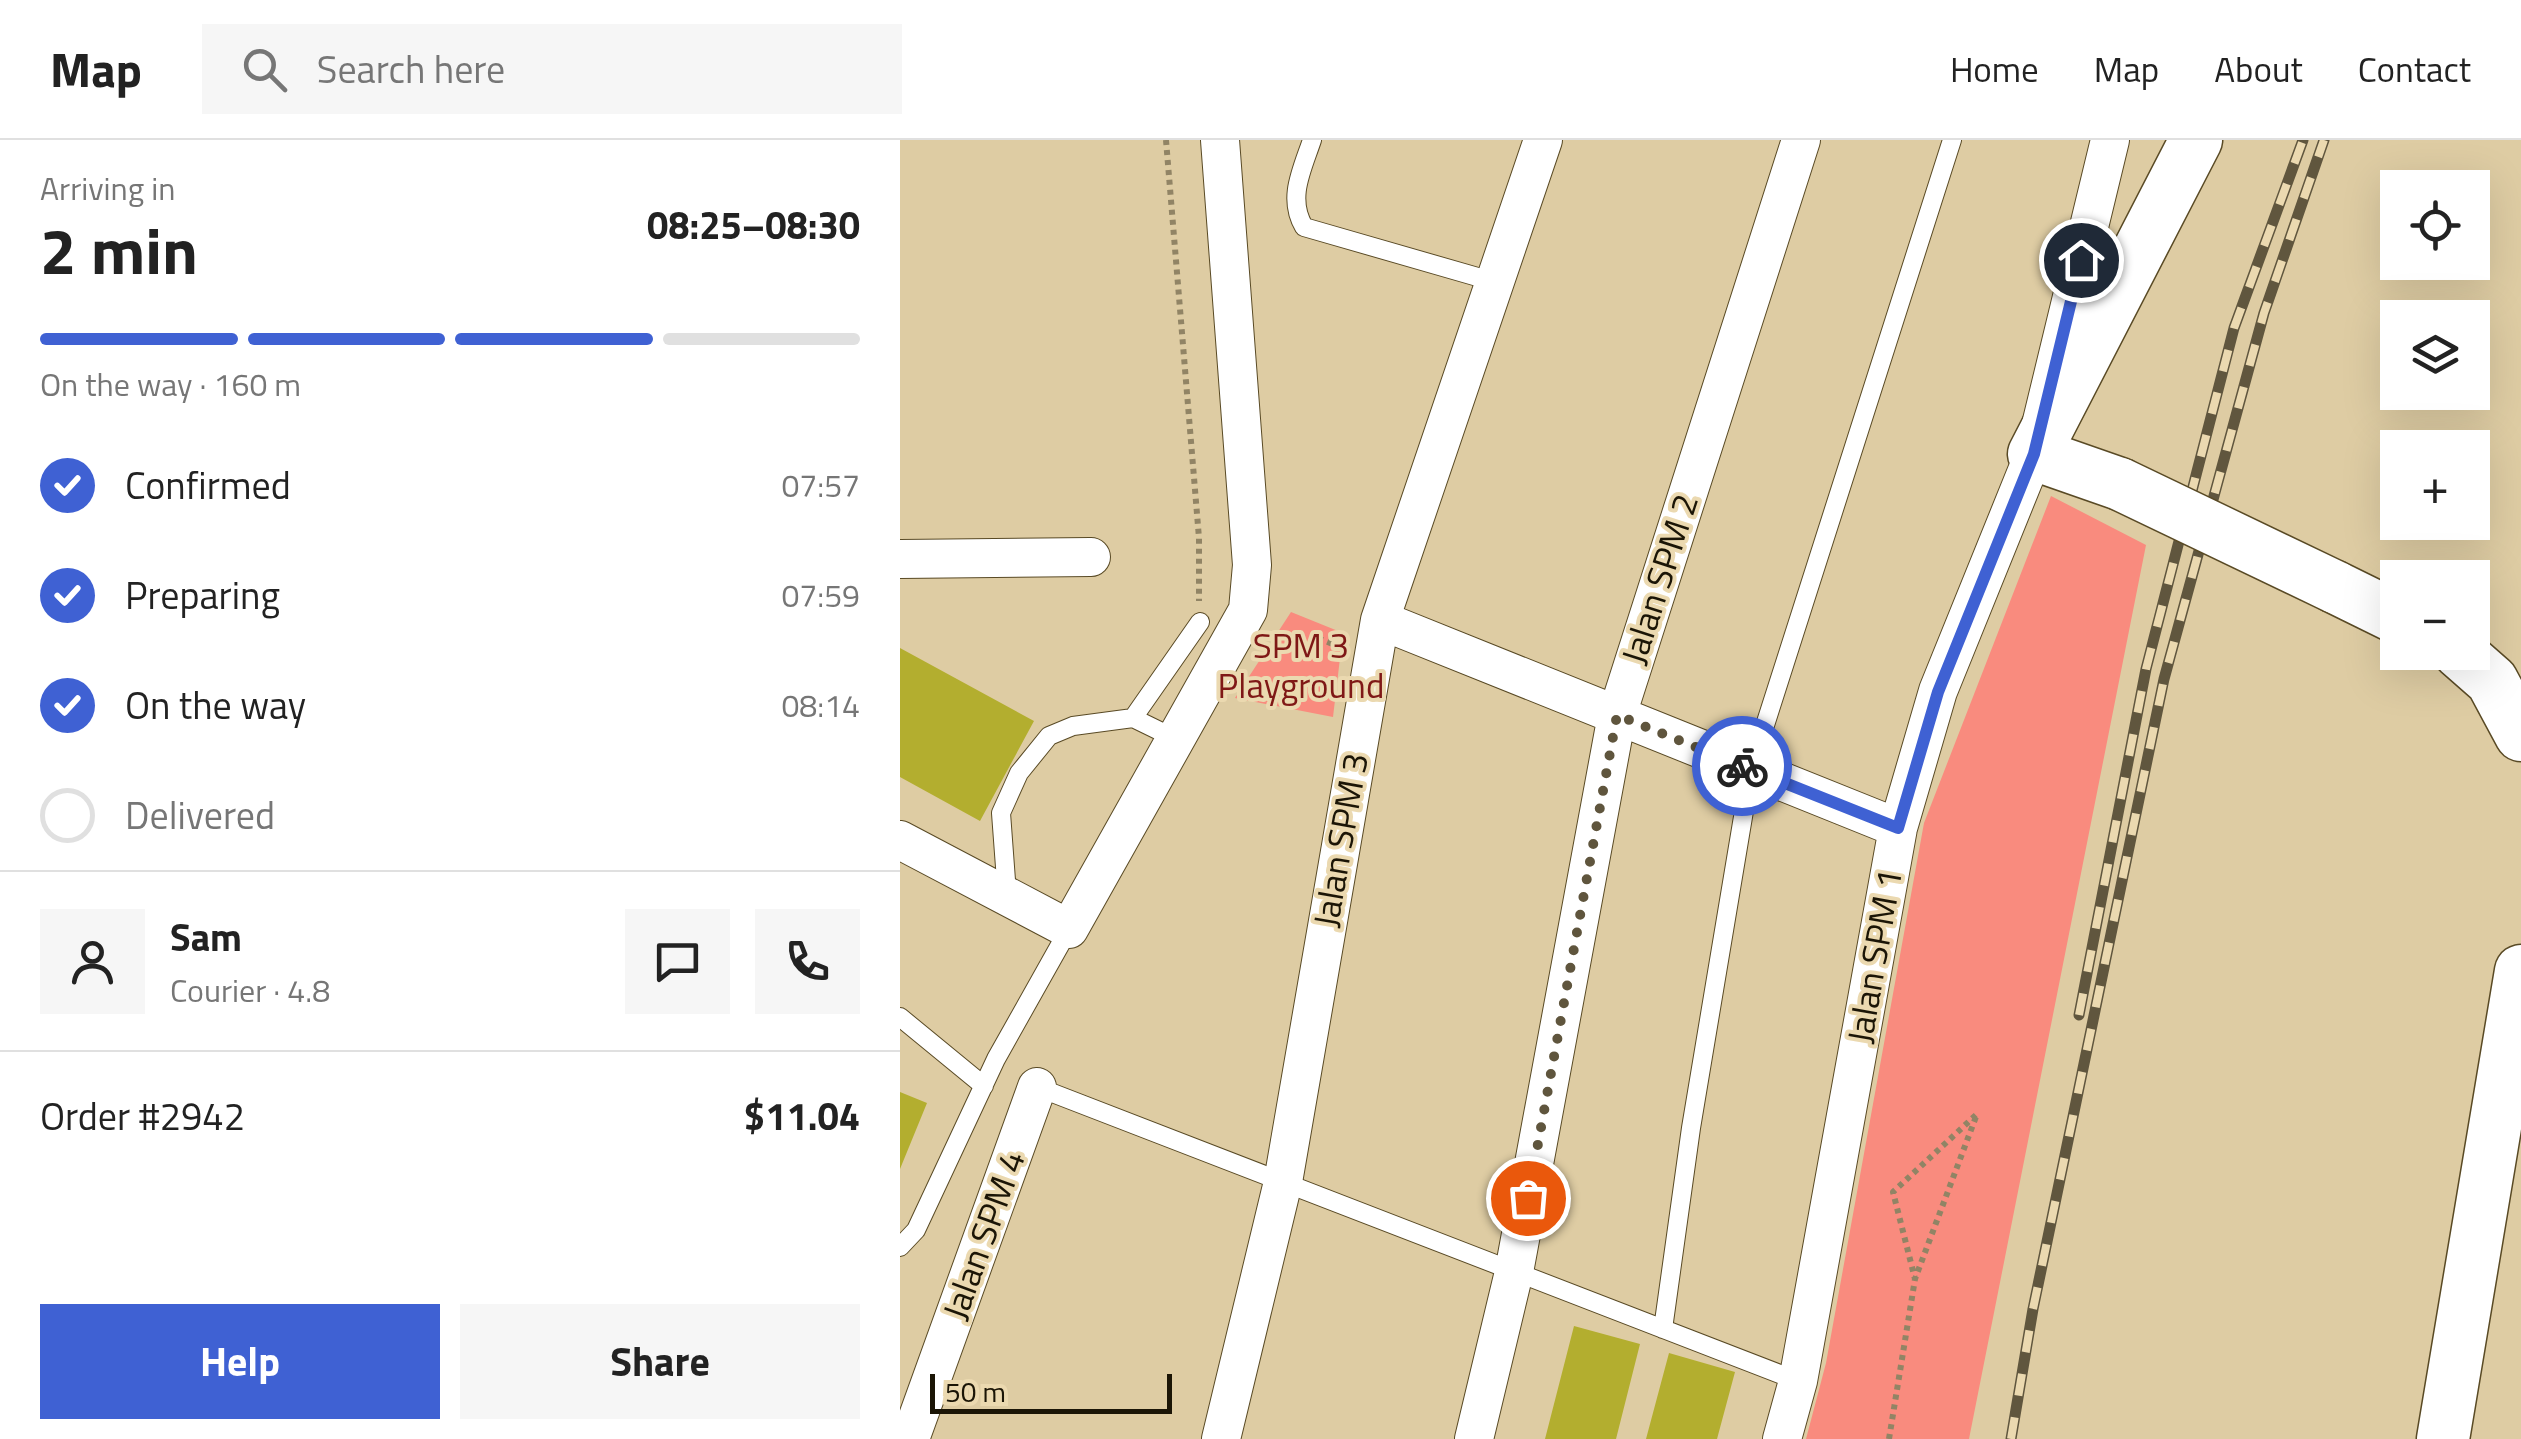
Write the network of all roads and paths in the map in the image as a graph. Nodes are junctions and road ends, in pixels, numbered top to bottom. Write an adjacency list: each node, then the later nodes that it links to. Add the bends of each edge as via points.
1 (1166, 140): 15 (path)
2 (1220, 140): 20 (street, via 1252,564 1248,610)
3 (1312, 140): 9 (lane, via 1295,191 1304,228)
4 (1543, 140): 9 (street, Jalan SPM 3)
5 (1801, 140): 17 (street, Jalan SPM 2)
6 (1952, 140): 21 (lane)
7 (2110, 140): 10 (street, Jalan SPM 1)
8 (2196, 140): 10 (main road)
9 (1495, 282): 14 (street, Jalan SPM 3)
10 (2034, 454): 13 (main road, bridge, via 2120,484); 22 (street, Jalan SPM 1, via 1938,692)
11 (1091, 557): 12 (street)
12 (900, 560)
13 (2380, 609)
14 (1380, 620): 17 (street); 30 (street, Jalan SPM 3)
15 (1200, 622): 18 (lane)
16 (2479, 670): 19 (main road)
17 (1617, 715): 21 (street); 32 (street, Jalan SPM 2)
18 (1133, 718): 20 (lane); 24 (lane, via 1050,736 1019,772 1001,813)
19 (2521, 734)
20 (1176, 740): 25 (street)
21 (1751, 769): 22 (street); 34 (lane)
22 (1898, 828): 35 (street, Jalan SPM 1)
23 (900, 840): 24 (street)
24 (1007, 900): 25 (street)
25 (1069, 929): 28 (lane)
26 (2521, 970): 41 (main road)
27 (900, 1018): 28 (lane)
28 (984, 1086): 31 (lane, via 916,1230)
29 (1038, 1086): 30 (lane); 36 (street, Jalan SPM 4)
30 (1283, 1182): 32 (lane); 37 (street, Jalan SPM 3)
31 (900, 1247)
32 (1514, 1272): 34 (lane); 38 (street, Jalan SPM 2)
33 (1915, 1279): 33 (path, via 1893,1192 1976,1114 1929,1242); 40 (path)
34 (1663, 1329): 35 (lane)
35 (1798, 1382): 39 (street, Jalan SPM 1)
36 (910, 1439)
37 (1220, 1439)
38 (1474, 1439)
39 (1782, 1439)
40 (1890, 1439)
41 (2443, 1439)

